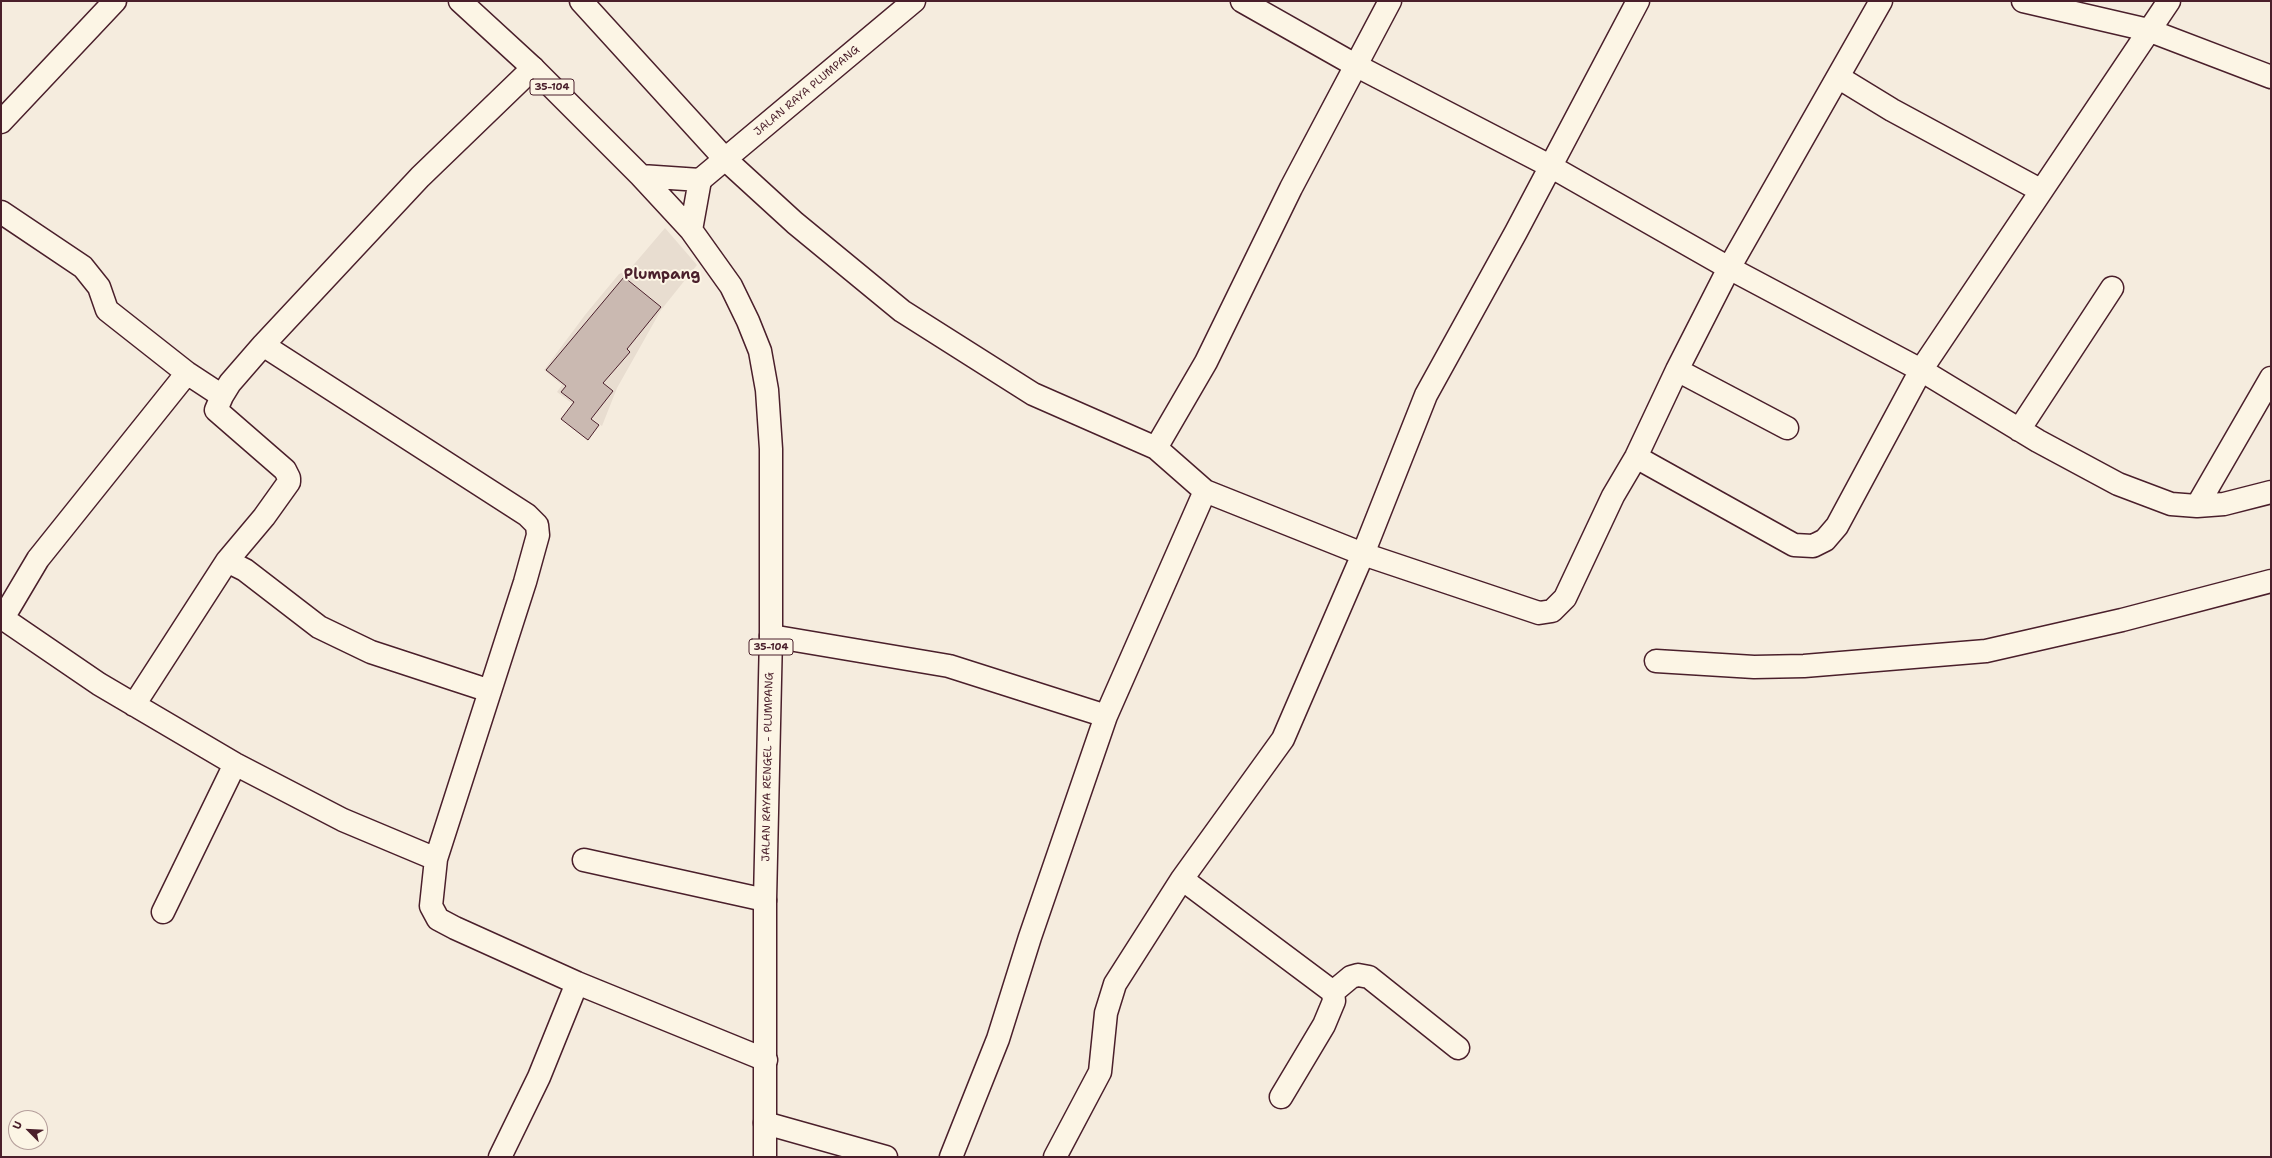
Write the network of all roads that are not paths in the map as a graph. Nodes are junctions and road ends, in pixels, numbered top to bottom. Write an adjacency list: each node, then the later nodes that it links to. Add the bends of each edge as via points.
1 (115, 1): 16 (street)
2 (460, 1): 13 (street, 35-104)
3 (581, 1): 17 (street)
4 (914, 1): 17 (street, JALAN RAYA PLUMPANG)
5 (1242, 1): 12 (street)
6 (1390, 1): 12 (street)
7 (1638, 1): 18 (street)
8 (1881, 1): 15 (street)
9 (2023, 1): 11 (street)
10 (2169, 1): 11 (street)
11 (2148, 30): 14 (street); 21 (street)
12 (1355, 65): 18 (street); 34 (street, via 1291,188 1206,362)
13 (533, 68): 19 (street, 35-104); 26 (street, via 420,177)
14 (2271, 76)
15 (1838, 77): 21 (street, via 1892,110); 24 (street)
16 (1, 122)
17 (725, 159): 20 (street, JALAN RAYA PLUMPANG); 34 (street, via 795,223 902,311 1033,394)
18 (1550, 166): 24 (street); 39 (street, via 1426,395)
19 (641, 176): 20 (street); 23 (street, JALAN RAYA RENGEL - PLUMPANG / 35-104)
20 (700, 180): 23 (street)
21 (2040, 190): 28 (street)
22 (1, 212): 29 (street, via 83,267 99,287 107,310)
23 (691, 230): 43 (street, JALAN RAYA RENGEL - PLUMPANG / 35-104, via 731,286 760,351 767,390 771,449)
24 (1729, 268): 27 (street); 28 (street)
25 (2112, 288): 33 (street)
26 (263, 345): 31 (street); 45 (street, via 527,515 536,525 538,535)
27 (1676, 370): 32 (street); 35 (street)
28 (1921, 370): 33 (street); 35 (street, via 1837,526 1825,540 1813,546 1794,544)
29 (187, 373): 31 (street); 42 (street, via 38,559)
30 (2271, 378): 38 (street)
31 (222, 396): 40 (street, via 217,413 285,470 289,478 289,482 264,517)
32 (1787, 428)
33 (2019, 430): 38 (street, via 2118,484 2171,504)
34 (1156, 448): 36 (street)
35 (1636, 457): 39 (street, via 1613,496 1564,598 1552,611 1539,614)
36 (1205, 491): 39 (street); 47 (street)
37 (2271, 492): 38 (street, via 2224,504)
38 (2197, 506)
39 (1363, 554): 51 (street, via 1283,739)
40 (227, 561): 45 (street, via 245,570 320,627 371,652); 46 (street)
41 (2271, 582): 44 (street, via 1986,651 1804,666 1754,667)
42 (2, 618): 46 (street)
43 (771, 636): 47 (street, via 949,666); 52 (street, JALAN RAYA RENGEL - PLUMPANG / 35-104)
44 (1656, 661)
45 (490, 691): 49 (street)
46 (134, 705): 48 (street)
47 (1106, 716): 63 (street, via 998,1039)
48 (235, 764): 49 (street, via 343,820); 53 (street)
49 (436, 858): 54 (street, via 431,906 438,919)
50 (584, 860): 52 (street)
51 (1182, 879): 55 (street); 64 (street, via 1115,984 1106,1013 1100,1072)
52 (765, 900): 57 (street, JALAN RAYA RENGEL - PLUMPANG / 35-104)
53 (163, 912)
54 (577, 983): 57 (street); 60 (street, via 539,1077)
55 (1332, 992): 56 (street, via 1351,976 1369,977); 58 (street, via 1334,1001 1324,1025)
56 (1458, 1048)
57 (766, 1060): 59 (street, JALAN RAYA RENGEL - PLUMPANG / 35-104)
58 (1281, 1097)
59 (766, 1123): 61 (street, JALAN RAYA RENGEL - PLUMPANG / 35-104); 62 (street)
60 (500, 1157)
61 (765, 1157)
62 (886, 1157)
63 (951, 1157)
64 (1055, 1157)

